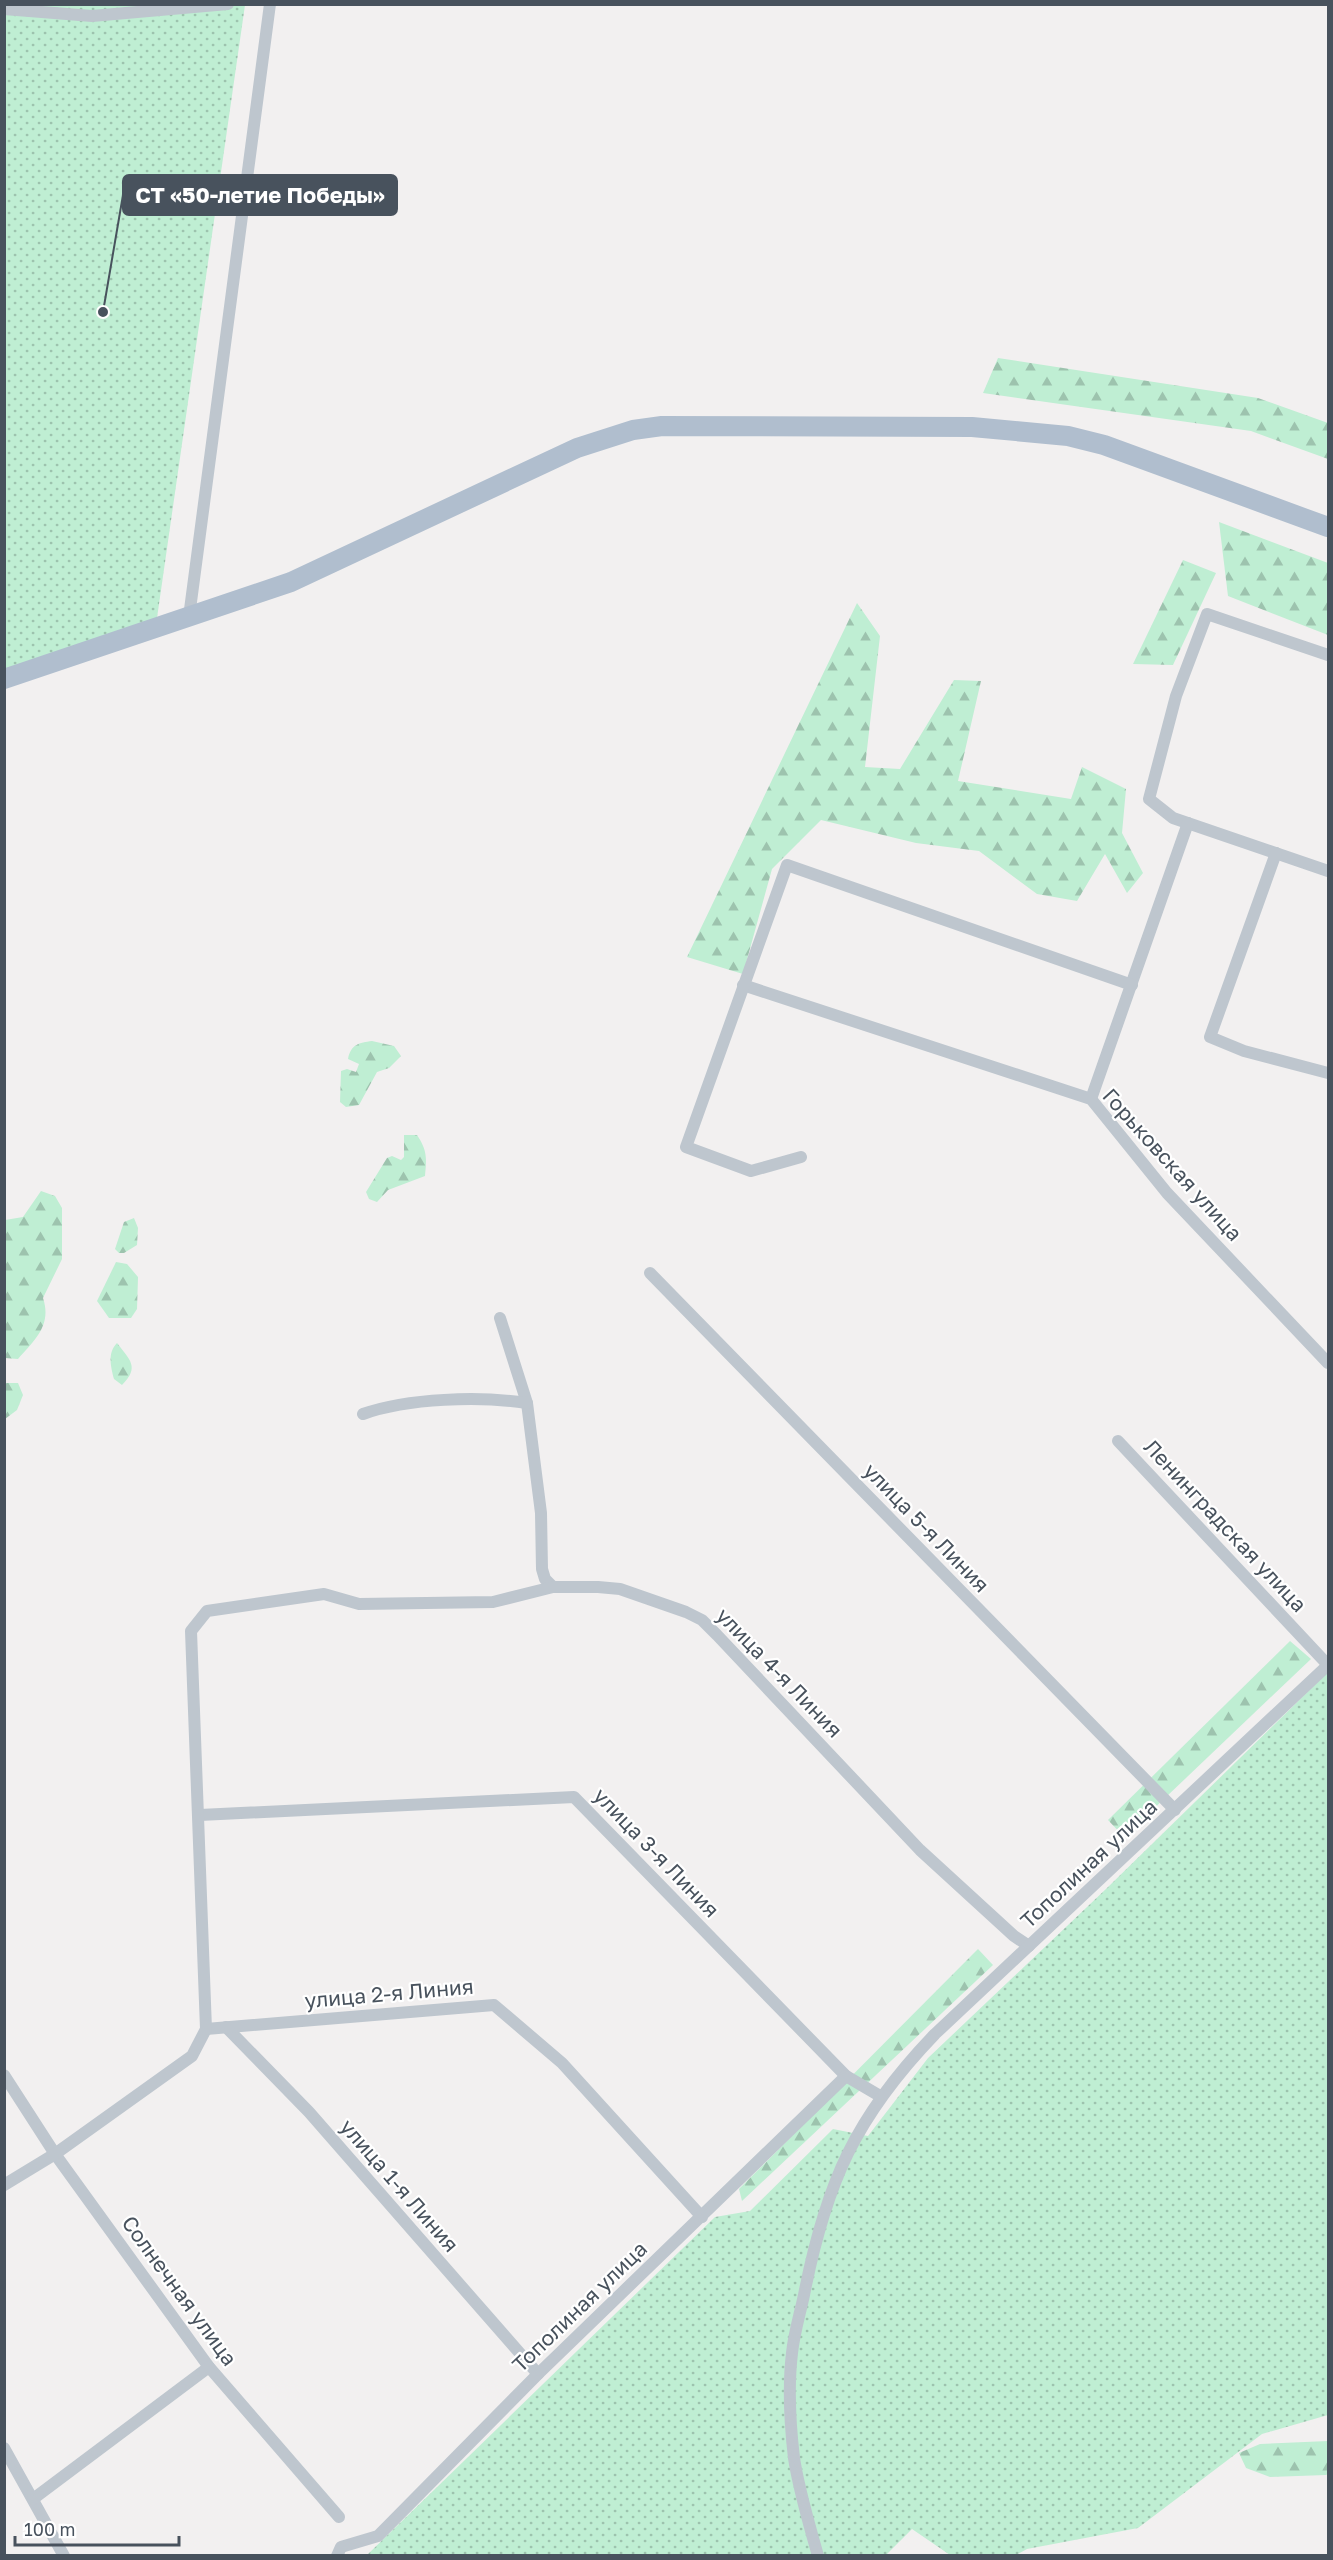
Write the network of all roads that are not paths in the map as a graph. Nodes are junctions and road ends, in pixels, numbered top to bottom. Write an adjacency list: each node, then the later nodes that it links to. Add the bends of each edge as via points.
1 (228, 4): 3 (street, via 92,16)
2 (270, 4): 5 (street)
3 (4, 9)
4 (1329, 527): 5 (main road, via 1104,445 1068,436 972,427 662,426 577,448 291,582)
5 (189, 617): 7 (main road)
6 (1329, 655): 8 (street, via 1208,614 1176,696 1149,799 1173,818)
7 (4, 679)
8 (1188, 823): 9 (street); 12 (street)
9 (1276, 853): 10 (street); 13 (street, via 1210,1036 1244,1051)
10 (1329, 871)
11 (743, 985): 12 (street, via 787,865); 14 (street, Горьковская улица); 15 (street, via 686,1147 751,1171)
12 (1132, 985): 14 (street)
13 (1329, 1073)
14 (1090, 1099): 18 (street, Горьковская улица, via 1167,1193)
15 (801, 1157)
16 (650, 1272): 24 (street, улица 5-я Линия)
17 (500, 1318): 19 (street)
18 (1329, 1363)
19 (527, 1403): 20 (street, via 487,1397 380,1408); 22 (street, via 541,1513 542,1569)
20 (363, 1414)
21 (1118, 1441): 23 (street, Ленинградская улица)
22 (553, 1587): 25 (street, улица 4-я Линия, via 493,1602 359,1604 324,1594 207,1611 190,1631); 26 (street, улица 4-я Линия, via 620,1589 702,1620 920,1850)
23 (1329, 1665): 24 (street, Тополиная улица)
24 (1175, 1810): 26 (street, Тополиная улица)
25 (200, 1815): 28 (street); 30 (street, улица 3-я Линия, via 574,1797)
26 (1029, 1946): 31 (street, Тополиная улица, via 935,2034)
27 (226, 2028): 28 (street, улица 2-я Линия); 34 (street, улица 2-я Линия, via 494,2005 562,2063); 36 (street, улица 1-я Линия, via 309,2112)
28 (206, 2029): 32 (street, via 192,2056)
29 (4, 2075): 32 (street, Солнечная улица)
30 (846, 2076): 31 (street, улица 3-я Линия); 34 (street, Тополиная улица)
31 (880, 2097): 42 (street, Тополиная улица, via 851,2145 830,2192 816,2234 792,2352 795,2459)
32 (55, 2154): 33 (street); 35 (street, Солнечная улица)
33 (4, 2185)
34 (702, 2217): 36 (street, Тополиная улица)
35 (209, 2367): 38 (street); 39 (street, Солнечная улица)
36 (538, 2374): 41 (street, Тополиная улица, via 378,2536 341,2547)
37 (4, 2448): 38 (street)
38 (33, 2499): 40 (street)
39 (339, 2517)
40 (64, 2556)
41 (337, 2556)
42 (818, 2556)

